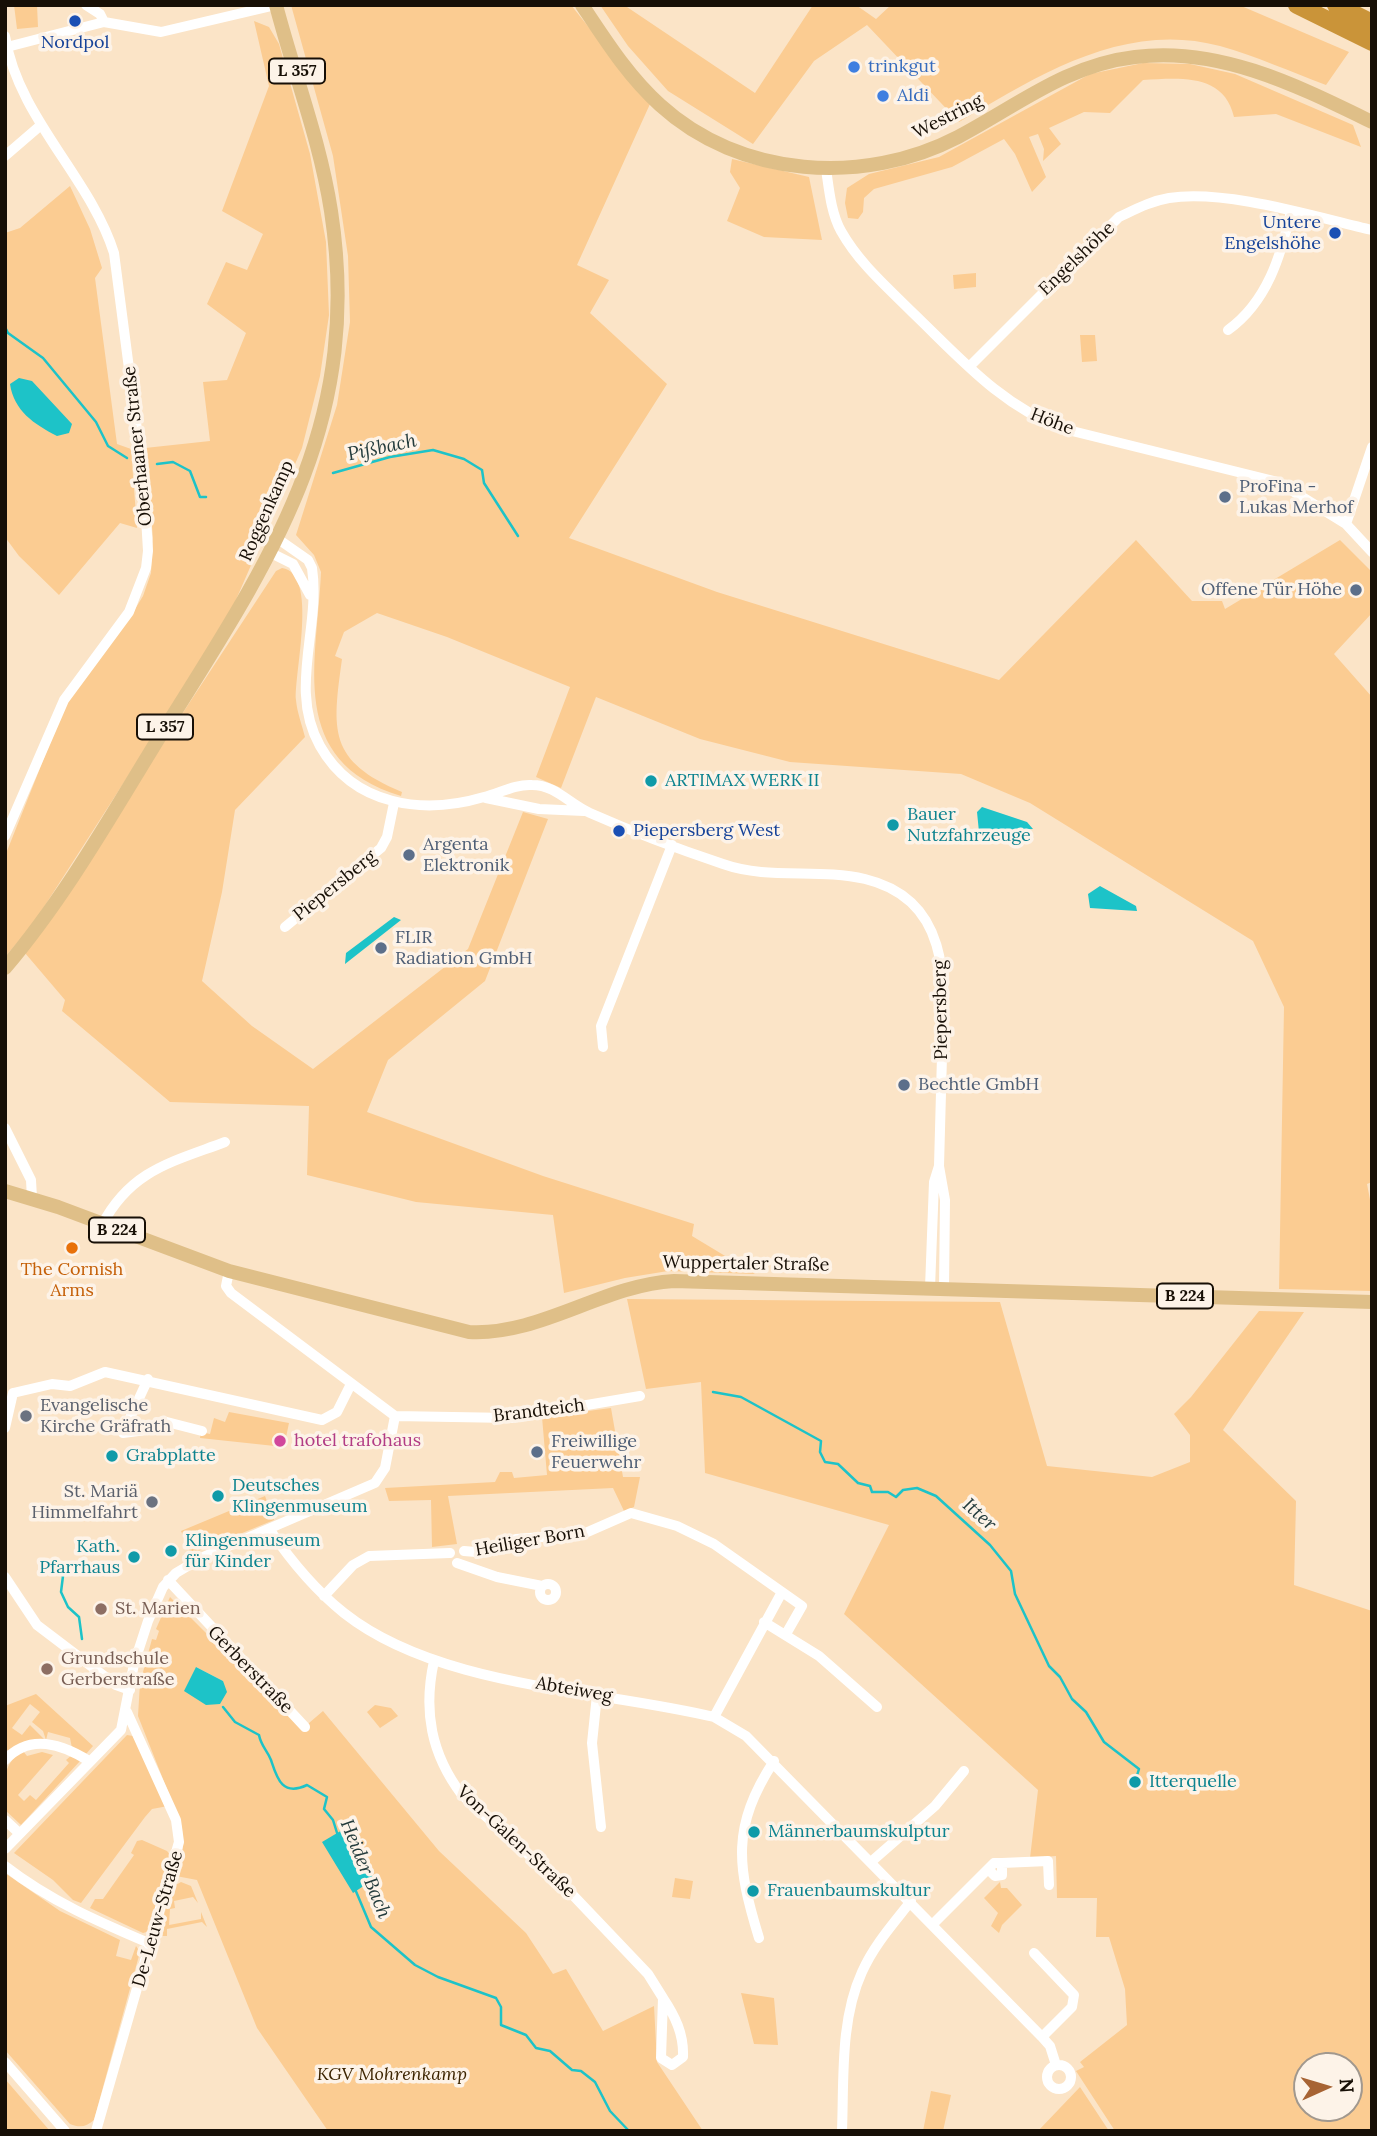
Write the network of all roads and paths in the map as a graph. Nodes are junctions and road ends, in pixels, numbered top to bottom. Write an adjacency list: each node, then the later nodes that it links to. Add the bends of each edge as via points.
1 (86, 5): 7 (street)
2 (276, 5): 6 (street); 21 (main road, Roggenkamp / L 357, via 324,174 337,292 324,410 304,480)
3 (582, 5): 14 (main road, Westring, via 638,82 680,121 754,158)
4 (1297, 5): 10 (highway)
5 (1336, 5): 8 (highway)
6 (244, 9): 7 (street, via 161,32)
7 (104, 22): 9 (street)
8 (1372, 23)
9 (6, 41): 12 (street, Oberhaaner Straße, via 15,73)
10 (1372, 42)
11 (1372, 122): 14 (main road, Westring, via 1300,89 1224,62 1196,56 1133,57 1056,80 924,152 881,165)
12 (41, 125): 13 (street); 28 (street, Oberhaaner Straße, via 114,253 144,484 148,551 136,598 64,700)
13 (5, 156)
14 (825, 169): 18 (street, Höhe, via 840,230 868,270)
15 (1291, 211): 16 (street, Engelshöhe); 17 (street, via 1268,281 1248,313); 18 (street, Engelshöhe, via 1190,196 1150,202 1119,217)
16 (1372, 230)
17 (1228, 330)
18 (969, 367): 20 (street, Höhe, via 1034,418 1252,473 1278,482)
19 (1372, 447): 20 (street)
20 (1346, 524): 22 (street, Höhe)
21 (278, 539): 23 (main road, Roggenkamp / L 357); 24 (street, Piepersberg, via 312,568)
22 (1372, 552)
23 (271, 553): 24 (street, Piepersberg, via 300,572); 31 (main road, Roggenkamp / L 357, via 55,902)
24 (312, 602): 26 (street, Piepersberg, via 305,691 314,732 343,774 368,793)
25 (483, 798): 26 (street, Piepersberg, via 432,806); 27 (street, Piepersberg); 27 (street, Piepersberg, via 536,785 555,790)
26 (394, 803): 30 (street, Piepersberg, via 381,848)
27 (587, 812): 29 (street, Piepersberg)
28 (5, 836)
29 (671, 845): 32 (street, via 601,1026); 39 (street, Piepersberg, via 736,868 848,876 877,883 925,919 940,949 945,984 939,1166 945,1200)
30 (285, 927)
31 (5, 968)
32 (603, 1048)
33 (5, 1128): 36 (street, via 31,1180)
34 (225, 1142): 37 (street, via 136,1180)
35 (5, 1191): 36 (main road, Wuppertaler Straße / B 224)
36 (32, 1198): 37 (main road, Wuppertaler Straße / B 224)
37 (102, 1225): 38 (main road, Wuppertaler Straße / B 224)
38 (229, 1270): 39 (main road, Wuppertaler Straße / B 224, via 478,1333 506,1331 613,1292 656,1282); 42 (street, via 226,1286 231,1293)
39 (937, 1288): 40 (main road, Wuppertaler Straße / B 224)
40 (1372, 1302)
41 (148, 1379): 42 (street, via 322,1420 337,1412); 43 (street, via 105,1372 70,1386); 47 (street, via 123,1433 146,1430 163,1421)
42 (351, 1384): 45 (street)
43 (9, 1391): 46 (street)
44 (640, 1396): 45 (street, Brandteich, via 510,1418)
45 (396, 1416): 48 (street, via 378,1480)
46 (5, 1428)
47 (202, 1431)
48 (270, 1530): 53 (street, via 202,1556); 56 (street, Abteiweg)
49 (464, 1551): 50 (street, Heiliger Born, via 458,1548); 51 (street, Heiliger Born, via 464,1559); 55 (street, Heiliger Born, via 476,1552 516,1539 583,1534 631,1513 692,1532)
50 (450, 1553): 51 (street, Heiliger Born); 56 (street, Heiliger Born, via 369,1556 353,1565)
51 (457, 1563): 54 (street, Heiliger Born)
52 (5, 1577): 60 (street, via 37,1625 116,1685)
53 (168, 1580): 60 (street, via 148,1621); 65 (street, Gerberstraße)
54 (542, 1586)
55 (782, 1592): 57 (street); 58 (street, Heiliger Born, via 802,1606)
56 (324, 1596): 59 (street, Abteiweg, via 368,1629)
57 (765, 1622): 58 (street); 64 (street)
58 (786, 1634): 62 (street)
59 (434, 1661): 61 (street, Abteiweg); 82 (street, Von-Galen-Straße, via 428,1696 430,1727 455,1786 598,1920 648,1974)
60 (130, 1690): 63 (street)
61 (597, 1695): 64 (street, Abteiweg); 71 (street, via 593,1759)
62 (877, 1707)
63 (127, 1712): 67 (street, via 119,1733); 80 (street, De-Leuw-Straße, via 179,1830 178,1851)
64 (714, 1717): 68 (street, Abteiweg, via 746,1736)
65 (305, 1727)
66 (5, 1760): 67 (street, via 24,1746 43,1742)
67 (89, 1761): 72 (street)
68 (774, 1761): 74 (street, Abteiweg); 79 (street, via 748,1806 740,1846 742,1879)
69 (964, 1772): 74 (street, via 935,1806)
70 (5, 1820): 72 (street)
71 (601, 1827)
72 (19, 1833): 73 (street)
73 (5, 1849)
74 (872, 1861): 77 (street, Abteiweg)
75 (5, 1866): 80 (street, via 79,1913)
76 (1049, 1885): 78 (street, via 1048,1861 994,1863)
77 (911, 1902): 78 (street, Abteiweg); 88 (street, via 872,1953 853,2000)
78 (933, 1924): 83 (street, Abteiweg)
79 (759, 1938)
80 (151, 1944): 87 (street, De-Leuw-Straße)
81 (1034, 1953): 83 (street, via 1074,1995 1072,2007)
82 (663, 1998): 82 (street, Von-Galen-Straße, via 661,2053 663,2062 673,2065 683,2057 682,2043 677,2020)
83 (1042, 2037): 85 (street, Abteiweg)
84 (5, 2062): 86 (street)
85 (1056, 2065)
86 (65, 2131)
87 (96, 2131)
88 (842, 2131)

